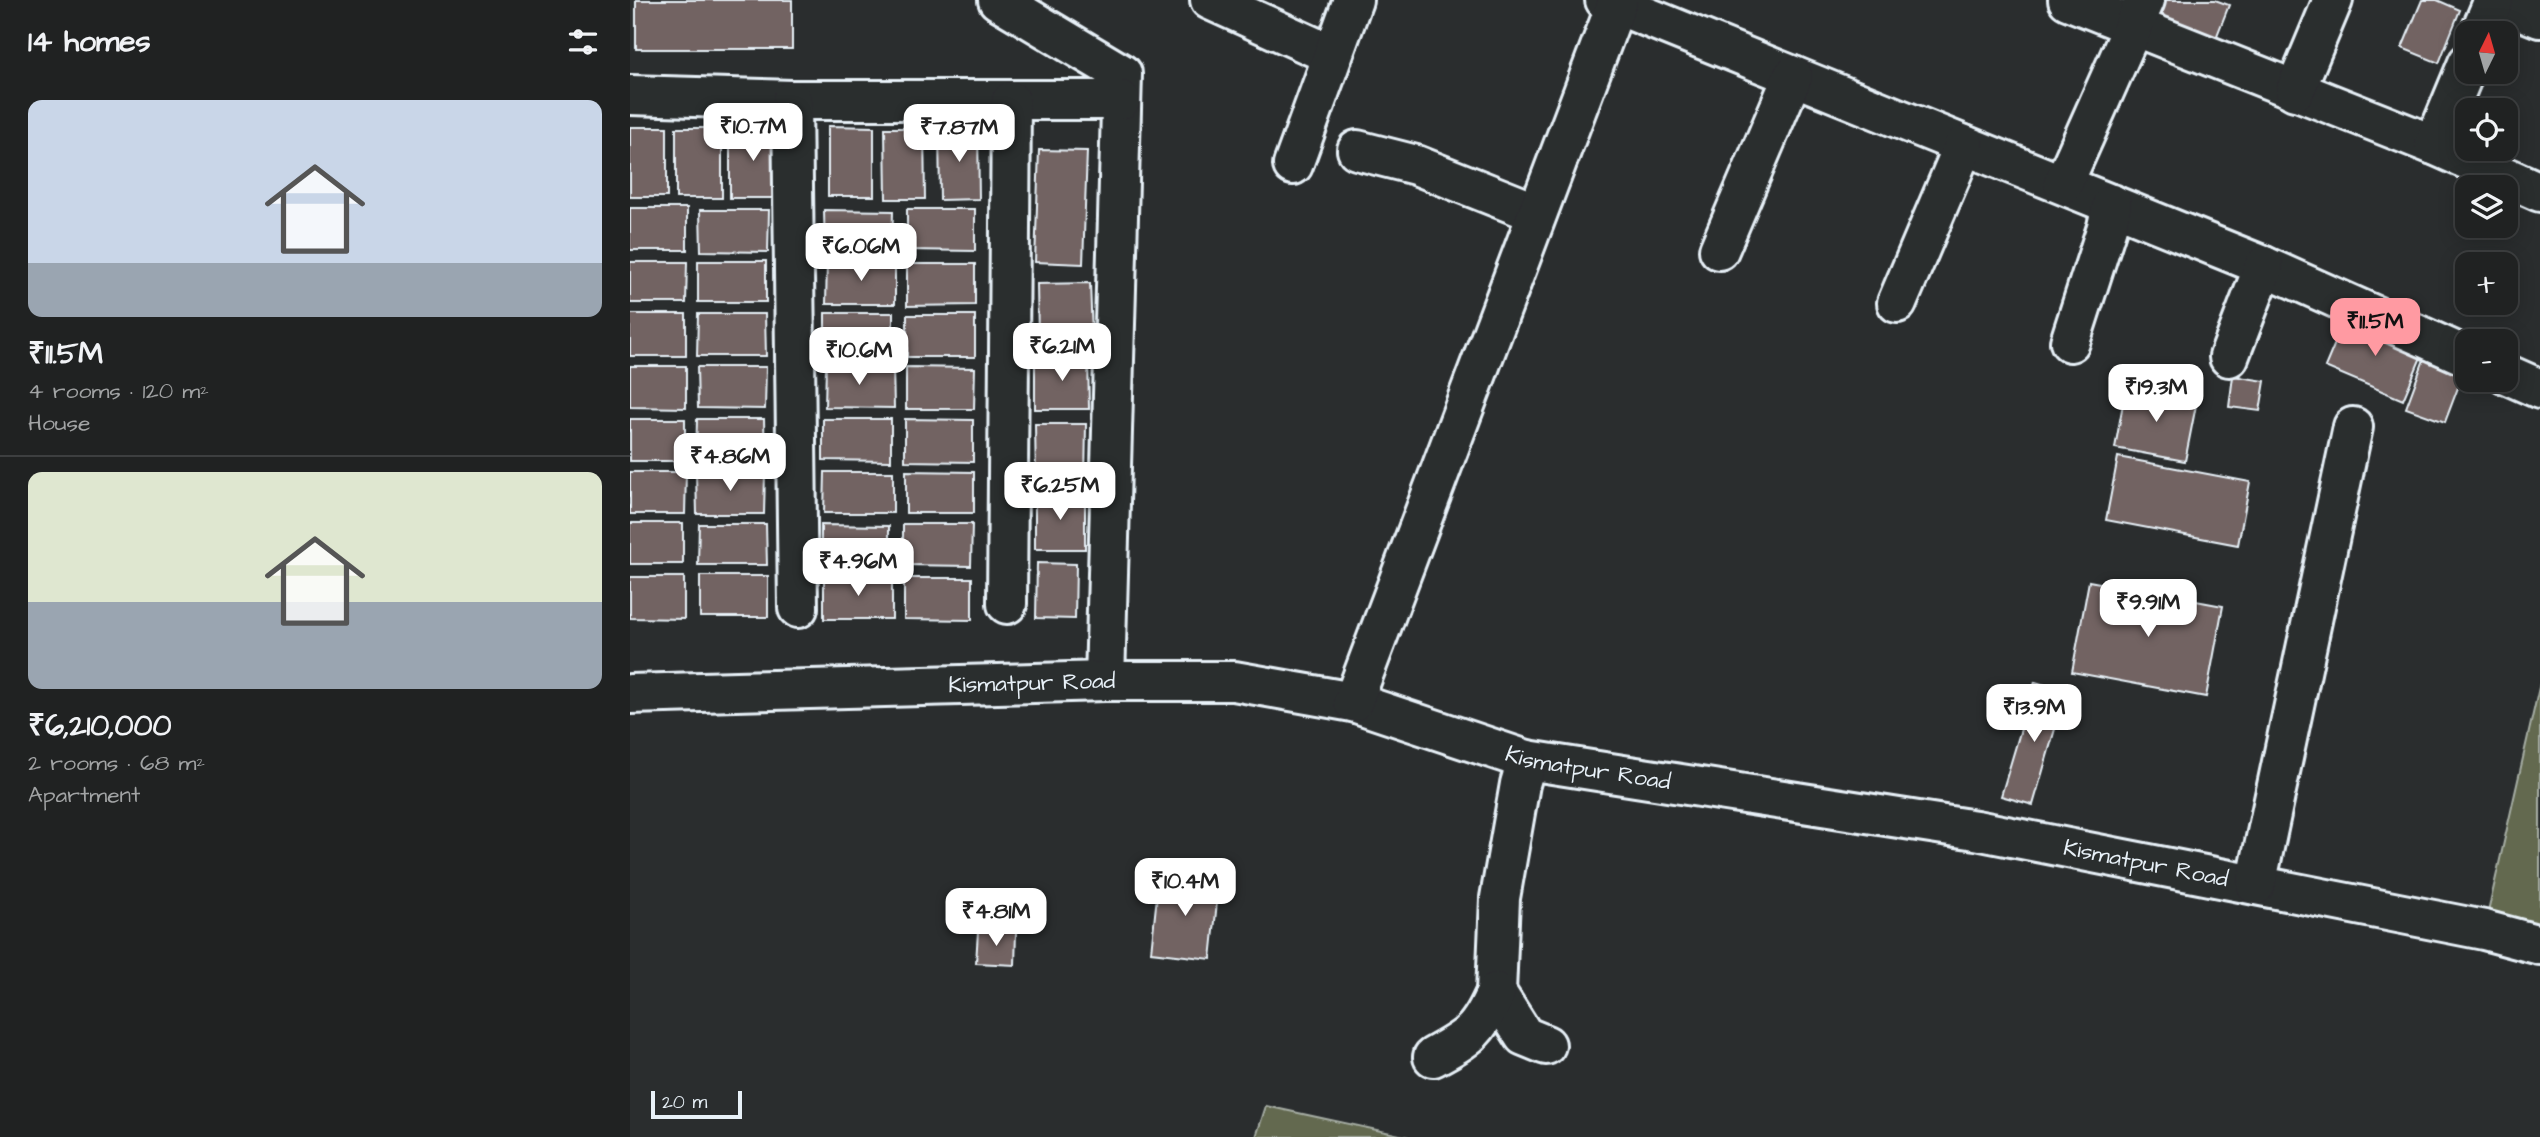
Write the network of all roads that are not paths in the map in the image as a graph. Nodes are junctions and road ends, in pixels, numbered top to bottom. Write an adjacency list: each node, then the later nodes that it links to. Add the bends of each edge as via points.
1 (998, 0): 17 (street, via 1122,74)
2 (1210, 0): 11 (street)
3 (1353, 0): 11 (street)
4 (2068, 0): 8 (street)
5 (2333, 0): 14 (street)
6 (2494, 0): 9 (street); 10 (street)
7 (1613, 2): 12 (street); 26 (street)
8 (2139, 14): 14 (street); 23 (street)
9 (2540, 18)
10 (2485, 21)
11 (1332, 55): 22 (street)
12 (1793, 76): 19 (street); 27 (street)
13 (2459, 84): 20 (street)
14 (2295, 91): 20 (street)
15 (630, 95): 16 (street)
16 (792, 100): 18 (street); 37 (street)
17 (1121, 100): 18 (street); 38 (street)
18 (1011, 101): 36 (street)
19 (1964, 145): 23 (street); 29 (street)
20 (2434, 145): 24 (street)
21 (1357, 150): 26 (street, via 1416,165)
22 (1293, 165)
23 (2063, 184): 25 (street)
24 (2540, 192)
25 (2112, 204): 28 (street); 30 (street)
26 (1537, 214): 40 (street)
27 (1719, 250)
28 (2264, 267): 31 (street); 32 (street)
29 (1896, 303)
30 (2070, 342)
31 (2455, 351)
32 (2229, 357)
33 (2518, 379): 34 (street)
34 (2540, 389)
35 (2353, 427): 42 (street)
36 (1007, 604)
37 (798, 608)
38 (1105, 681): 39 (street, Kismatpur Road); 40 (street, Kismatpur Road, via 1234,681)
39 (630, 694)
40 (1353, 702): 41 (street, Kismatpur Road)
41 (1527, 760): 42 (street, Kismatpur Road, via 1976,831); 44 (street, via 1500,898)
42 (2256, 885): 43 (street, Kismatpur Road)
43 (2540, 945)
44 (1496, 992): 45 (street, via 1524,1036); 46 (street, via 1468,1038)
45 (1546, 1045)
46 (1433, 1057)

